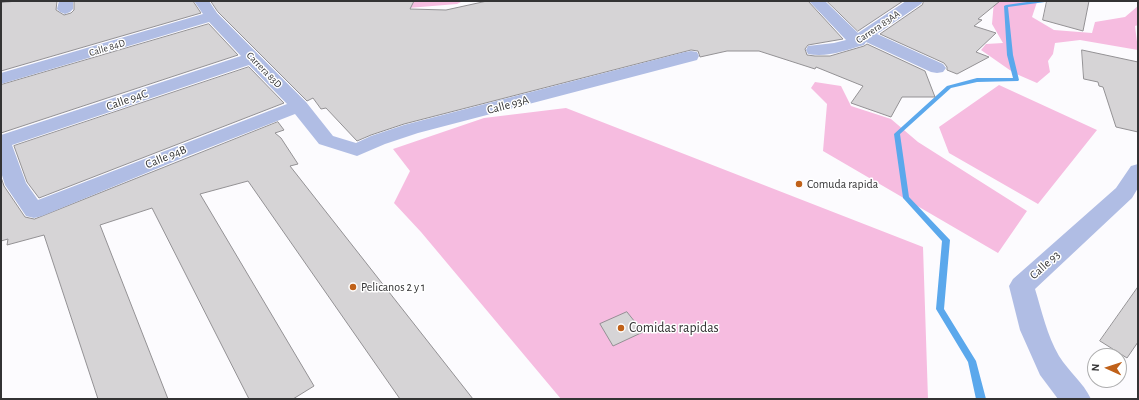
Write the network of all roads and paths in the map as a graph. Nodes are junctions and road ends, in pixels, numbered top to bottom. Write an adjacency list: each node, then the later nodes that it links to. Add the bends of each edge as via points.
1 (201, 1): 4 (street, Carrera 83D)
2 (816, 1): 5 (street)
3 (916, 1): 5 (street, Carrera 83AA)
4 (212, 16): 8 (street, Carrera 83D); 10 (street, Calle 84D)
5 (862, 38): 6 (street, Carrera 83AA, via 826,50); 9 (street)
6 (814, 50)
7 (691, 56): 12 (street, Calle 93A, via 411,130 378,140 357,150)
8 (252, 58): 11 (street, Carrera 83D); 13 (street, Calle 94C)
9 (937, 68)
10 (1, 79)
11 (299, 106): 12 (street, Carrera 83D); 15 (street, Calle 94B, via 34,210)
12 (326, 140)
13 (1, 141): 15 (street)
14 (1138, 171): 16 (street, Calle 93)
15 (8, 187)
16 (1131, 197): 17 (street, Calle 93, via 1022,286 1033,330 1050,366)
17 (1075, 399)

